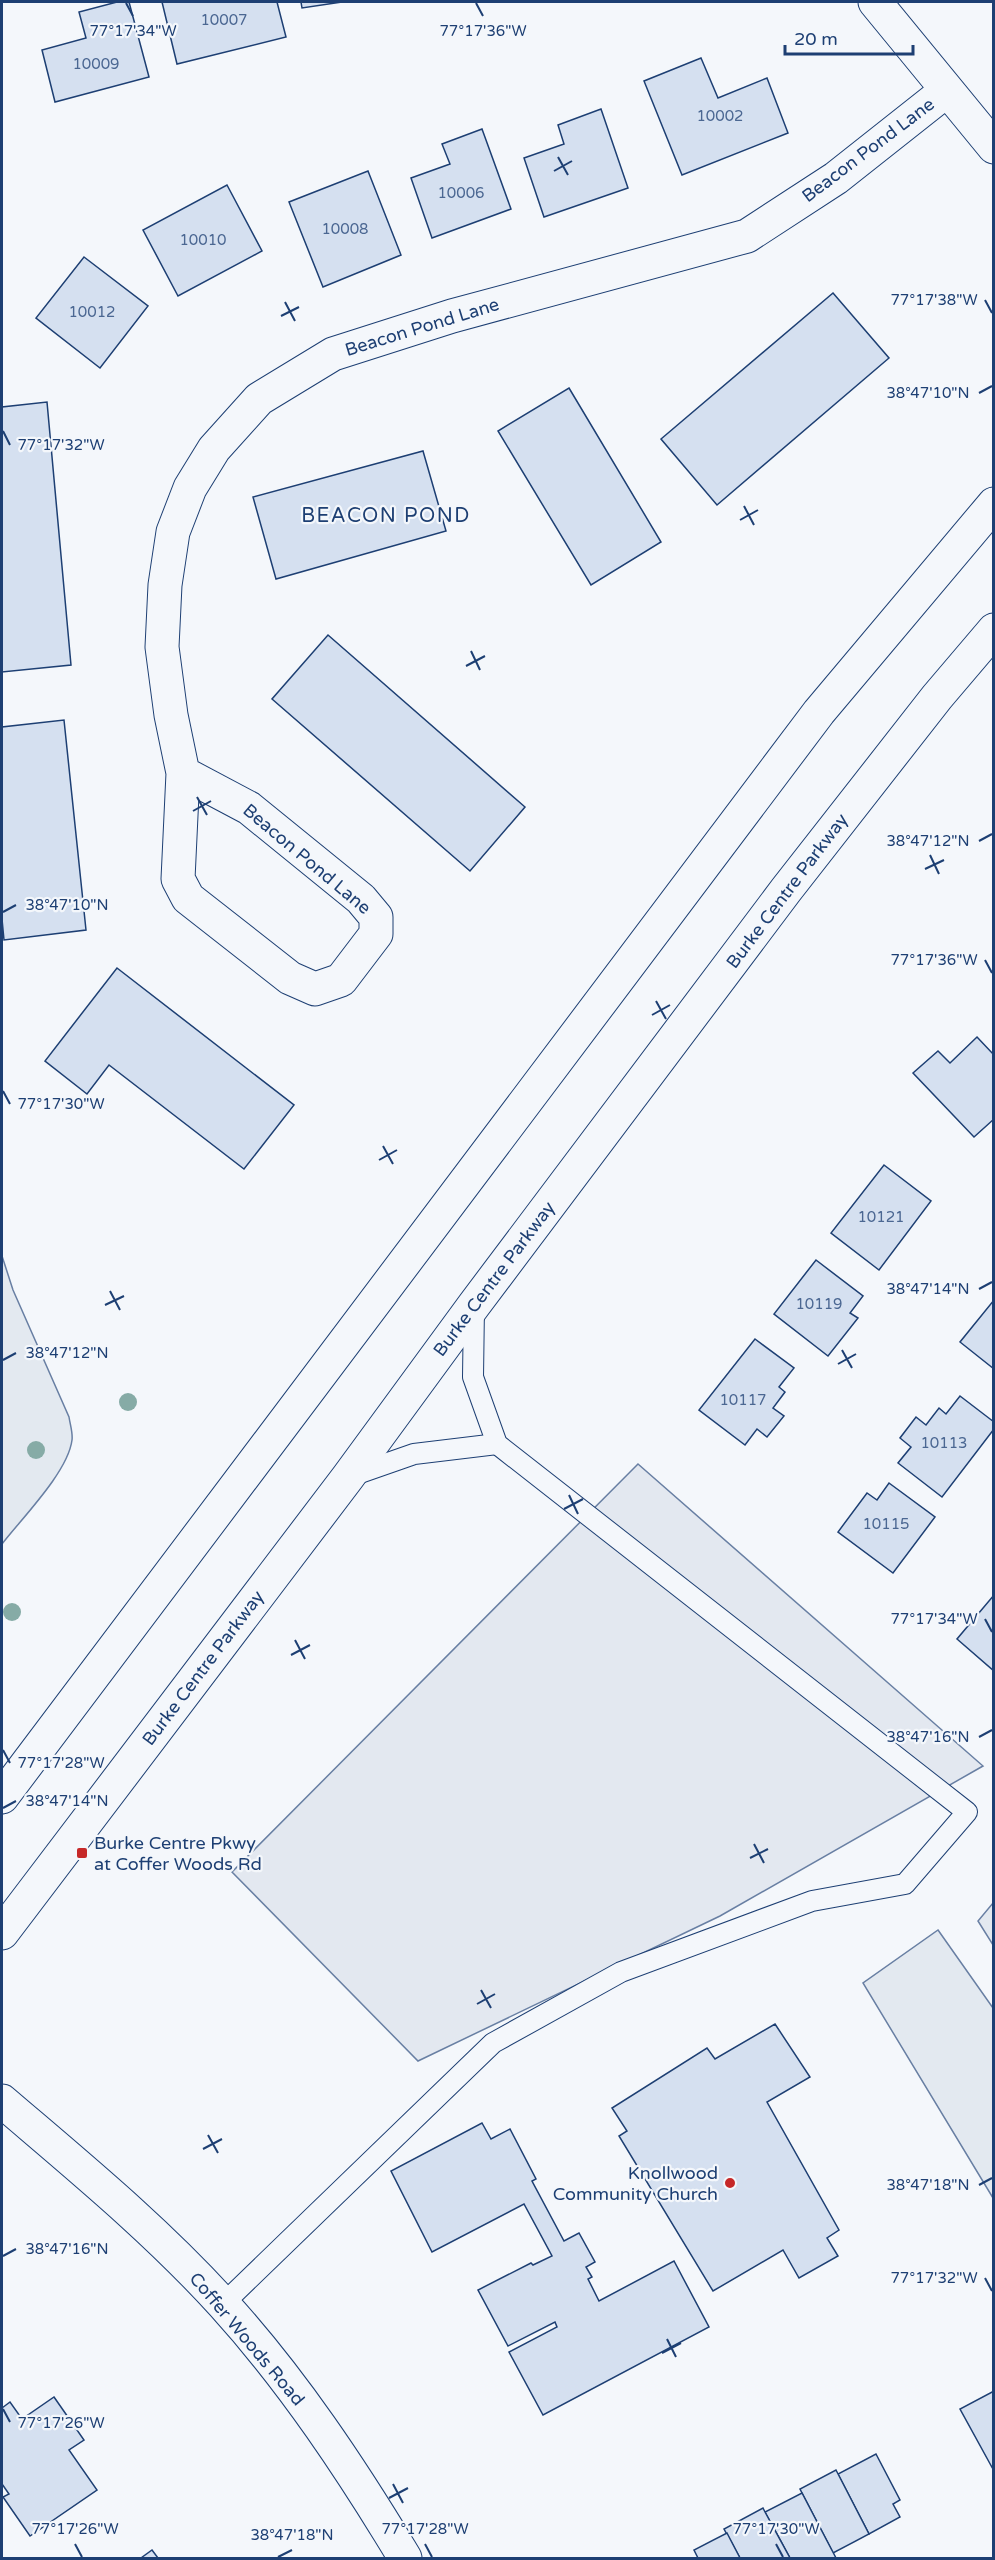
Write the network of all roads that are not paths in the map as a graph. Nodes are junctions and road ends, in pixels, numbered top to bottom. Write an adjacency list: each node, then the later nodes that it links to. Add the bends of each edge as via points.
1 (875, 2): 2 (main road)
2 (945, 91): 3 (main road); 6 (main road, Beacon Pond Lane, via 836,178 747,236 453,316 333,354 259,399 202,468 173,532 162,647)
3 (993, 147)
4 (993, 504): 10 (main road, via 819,712)
5 (993, 630): 7 (main road, Burke Centre Parkway, via 786,890)
6 (183, 773): 6 (main road, Beacon Pond Lane, via 178,879 188,898 290,978 315,989 341,980 376,934 376,917 361,899 249,808)
7 (474, 1305): 8 (lane, via 473,1377); 9 (main road, Burke Centre Parkway)
8 (497, 1444): 9 (lane, via 414,1454); 13 (lane, via 967,1812 905,1884 812,1901 621,1972 493,2043)
9 (348, 1478): 11 (main road, Burke Centre Parkway)
10 (2, 1797)
11 (2, 1933)
12 (2, 2101): 13 (main road, Coffer Woods Road, via 128,2207)
13 (223, 2304): 14 (main road, Coffer Woods Road, via 298,2396)
14 (405, 2559)

